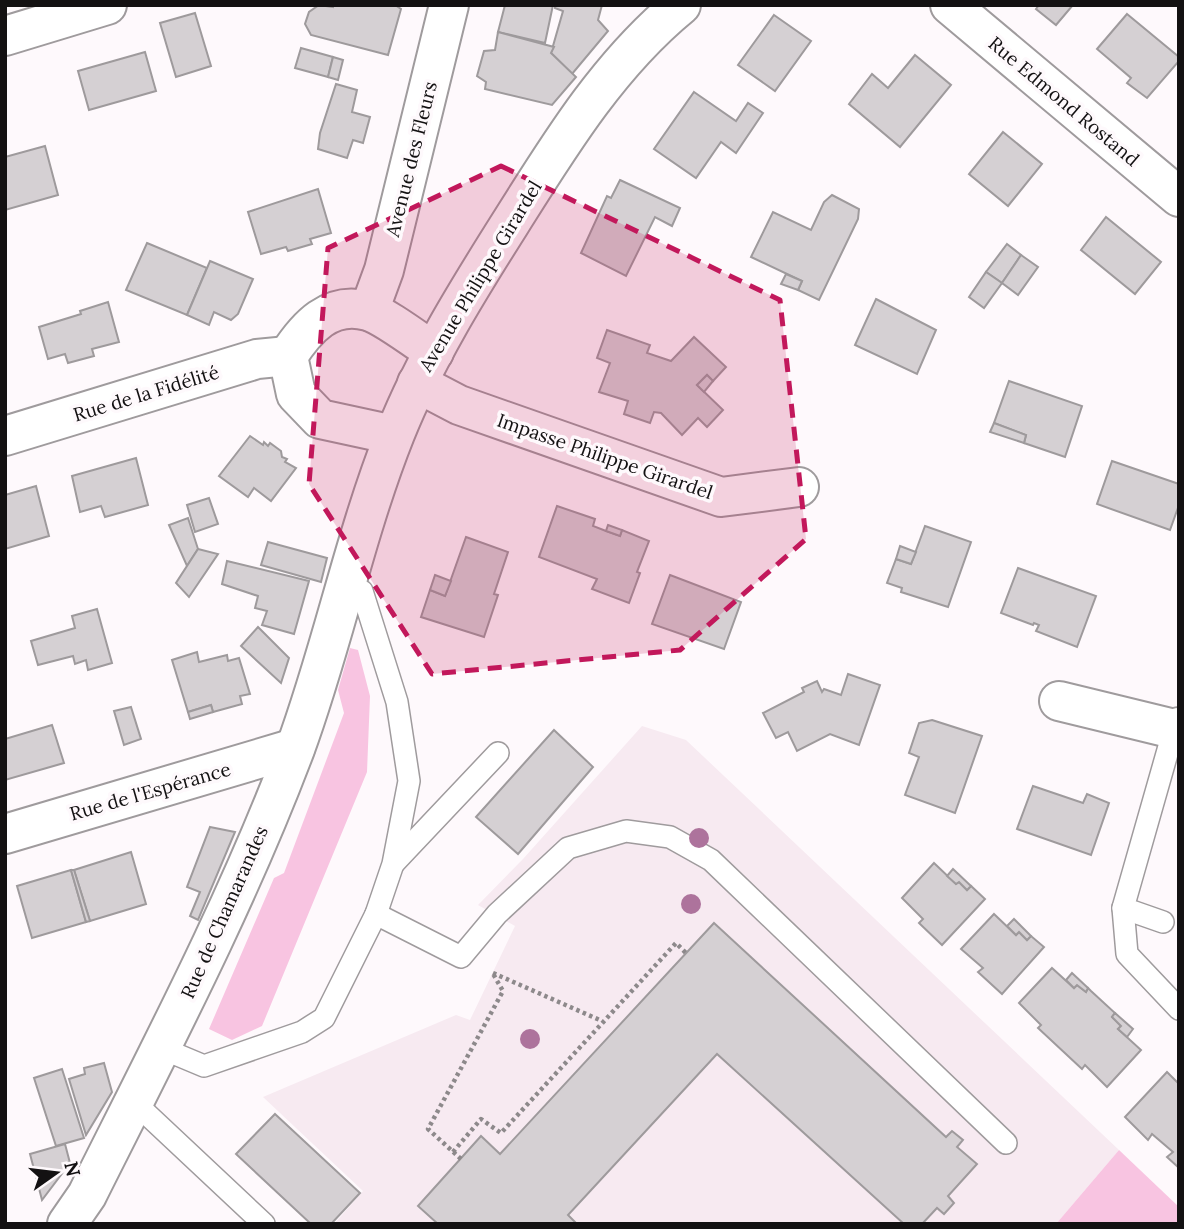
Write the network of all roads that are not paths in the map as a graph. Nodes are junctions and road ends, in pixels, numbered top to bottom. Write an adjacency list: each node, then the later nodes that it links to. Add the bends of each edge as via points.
1 (107, 5): 5 (street)
2 (449, 5): 7 (street, Avenue des Fleurs, via 384,270)
3 (681, 5): 9 (street, Avenue Philippe Girardel, via 603,84 475,278)
4 (950, 5): 6 (street, Rue Edmond Rostand)
5 (5, 36)
6 (1179, 197)
7 (369, 311): 8 (street, via 345,309 320,317); 9 (street)
8 (288, 356): 10 (street, via 296,394 320,419); 11 (street, Rue de la Fidélité, via 257,359)
9 (425, 368): 10 (street, Avenue Philippe Girardel); 12 (street, Impasse Philippe Girardel, via 459,405 720,497)
10 (394, 435): 13 (street, Avenue Philippe Girardel)
11 (5, 436)
12 (799, 487)
13 (346, 584): 16 (street, Rue de Chamarandes); 19 (lane, via 362,591 397,702 410,781)
14 (1059, 701): 15 (street)
15 (1176, 728): 20 (lane)
16 (295, 748): 18 (street, Rue de l'Espérance); 24 (street, Rue de Chamarandes, via 215,939)
17 (498, 753): 19 (lane)
18 (5, 834)
19 (393, 864): 21 (lane)
20 (1123, 908): 22 (lane); 23 (lane, via 1126,954)
21 (376, 914): 24 (lane, via 324,1018 302,1032 204,1066); 26 (lane, via 461,957 497,914 568,848 626,831 670,837 711,860)
22 (1163, 922)
23 (1179, 1009)
24 (161, 1048): 25 (street, Rue de Chamarandes)
25 (134, 1102): 27 (street, Rue de Chamarandes, via 87,1195); 28 (lane)
26 (1006, 1143)
27 (67, 1224)
28 (264, 1224)

